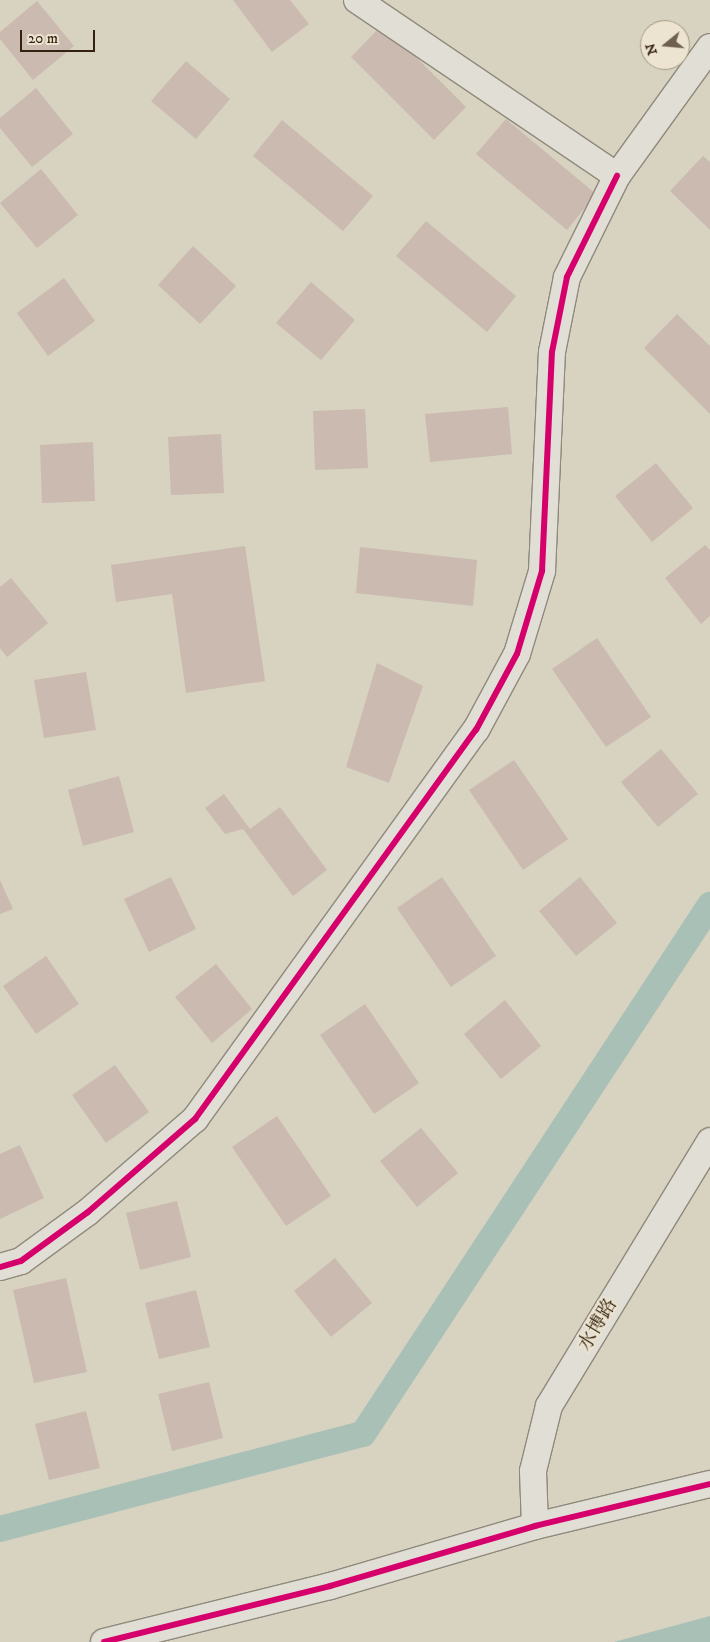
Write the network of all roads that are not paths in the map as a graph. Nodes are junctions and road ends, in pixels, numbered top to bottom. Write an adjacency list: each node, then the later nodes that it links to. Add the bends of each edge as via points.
1 (357, 0): 3 (street)
2 (710, 47): 3 (street)
3 (617, 176): 5 (street, via 567,277 552,352 542,571 517,654 476,730 195,1119 88,1212 21,1261)
4 (710, 1141): 7 (street, 水博路, via 549,1406 533,1471)
5 (0, 1266)
6 (710, 1484): 7 (street)
7 (535, 1526): 8 (street, via 330,1586)
8 (104, 1642)

